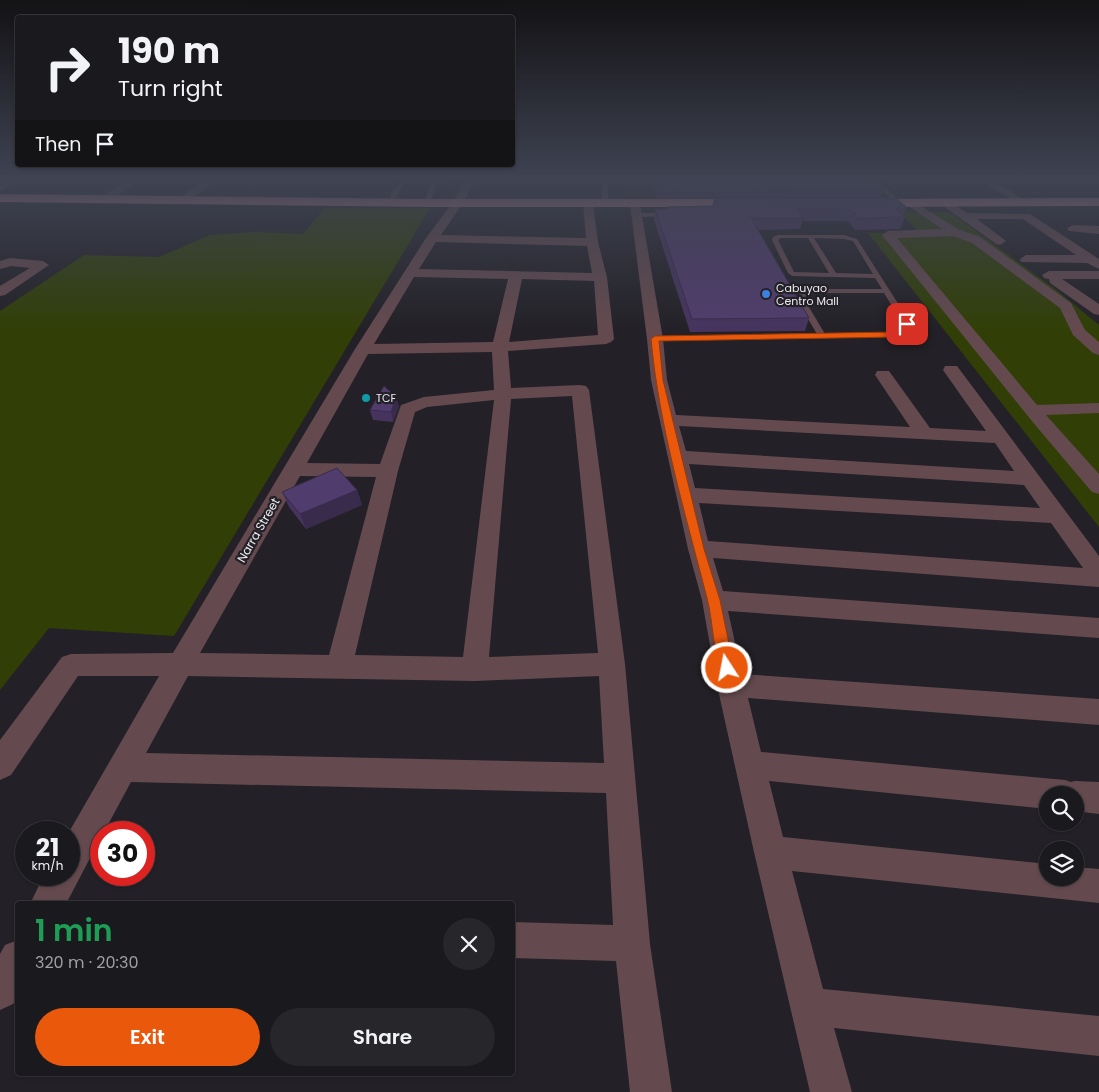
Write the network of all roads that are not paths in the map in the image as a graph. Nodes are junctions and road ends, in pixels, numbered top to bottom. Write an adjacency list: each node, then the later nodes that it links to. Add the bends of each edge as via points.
1 (439, 229): 12 (street, Narra Street)
2 (591, 229): 13 (street)
3 (639, 229): 33 (street)
4 (949, 229): 10 (street)
5 (1072, 229): 14 (street)
6 (985, 230): 7 (street); 17 (street)
7 (1002, 230)
8 (1028, 230): 9 (street)
9 (1046, 230): 16 (street)
10 (954, 232): 36 (street, via 983,244 1066,306 1078,332); 41 (street, via 888,235)
11 (810, 236): 23 (lane); 23 (lane, via 775,238 791,273); 24 (lane, via 855,240)
12 (432, 238): 13 (street); 20 (street, Narra Street)
13 (592, 242): 26 (street)
14 (1092, 242)
15 (1050, 244): 16 (street)
16 (1068, 244): 18 (street)
17 (1015, 250): 18 (street); 25 (street)
18 (1095, 262)
19 (0, 265): 28 (street, via 10,262 44,265)
20 (410, 273): 21 (street); 35 (street, Narra Street)
21 (516, 275): 26 (street); 34 (street)
22 (1099, 275): 25 (street)
23 (834, 276): 24 (lane)
24 (878, 276): 27 (lane)
25 (1049, 276): 29 (street)
26 (600, 277): 34 (street, via 606,340)
27 (887, 291): 32 (lane, via 907,324 904,332); 32 (lane, via 805,293 801,297 802,302)
28 (0, 292)
29 (1075, 294): 30 (street); 31 (street)
30 (1099, 294)
31 (1099, 312)
32 (822, 336): 33 (lane)
33 (655, 339): 42 (street, via 659,380)
34 (500, 347): 35 (street); 39 (street)
35 (363, 350): 46 (street, Narra Street)
36 (1099, 350)
37 (951, 370): 44 (street)
38 (883, 374): 43 (street)
39 (503, 394): 47 (street, via 424,402 407,408); 58 (street, via 580,390); 60 (street)
40 (1099, 408): 41 (street)
41 (1033, 410): 49 (street)
42 (668, 420): 43 (street); 45 (street)
43 (924, 434): 44 (street)
44 (1001, 438): 48 (street)
45 (677, 457): 48 (street); 50 (street)
46 (294, 469): 47 (street); 57 (street, Narra Street)
47 (388, 471): 59 (street)
48 (1031, 479): 51 (street)
49 (1099, 487)
50 (686, 495): 51 (street); 52 (street)
51 (1056, 516): 53 (street)
52 (699, 549): 54 (street); 55 (street)
53 (1099, 573)
54 (1099, 578)
55 (714, 600): 56 (street); 61 (street)
56 (1099, 628)
57 (180, 664): 59 (street); 63 (street, via 71,665); 65 (street, Narra Street)
58 (612, 664): 60 (street); 66 (street)
59 (339, 667): 60 (street)
60 (475, 669)
61 (730, 685): 62 (street); 64 (street)
62 (1099, 712)
63 (0, 764)
64 (749, 765): 67 (street); 71 (street)
65 (122, 767): 66 (street); 70 (street, Narra Street)
66 (620, 778): 76 (street)
67 (1039, 793)
68 (1084, 797): 69 (street)
69 (1099, 798)
70 (80, 844)
71 (770, 852): 73 (street); 79 (street)
72 (57, 886): 74 (street)
73 (1099, 886)
74 (49, 901)
75 (515, 940): 76 (street)
76 (632, 944): 81 (street)
77 (15, 964): 78 (street)
78 (0, 991)
79 (808, 1006): 80 (street); 82 (street)
80 (1099, 1036)
81 (651, 1092)
82 (831, 1092)

